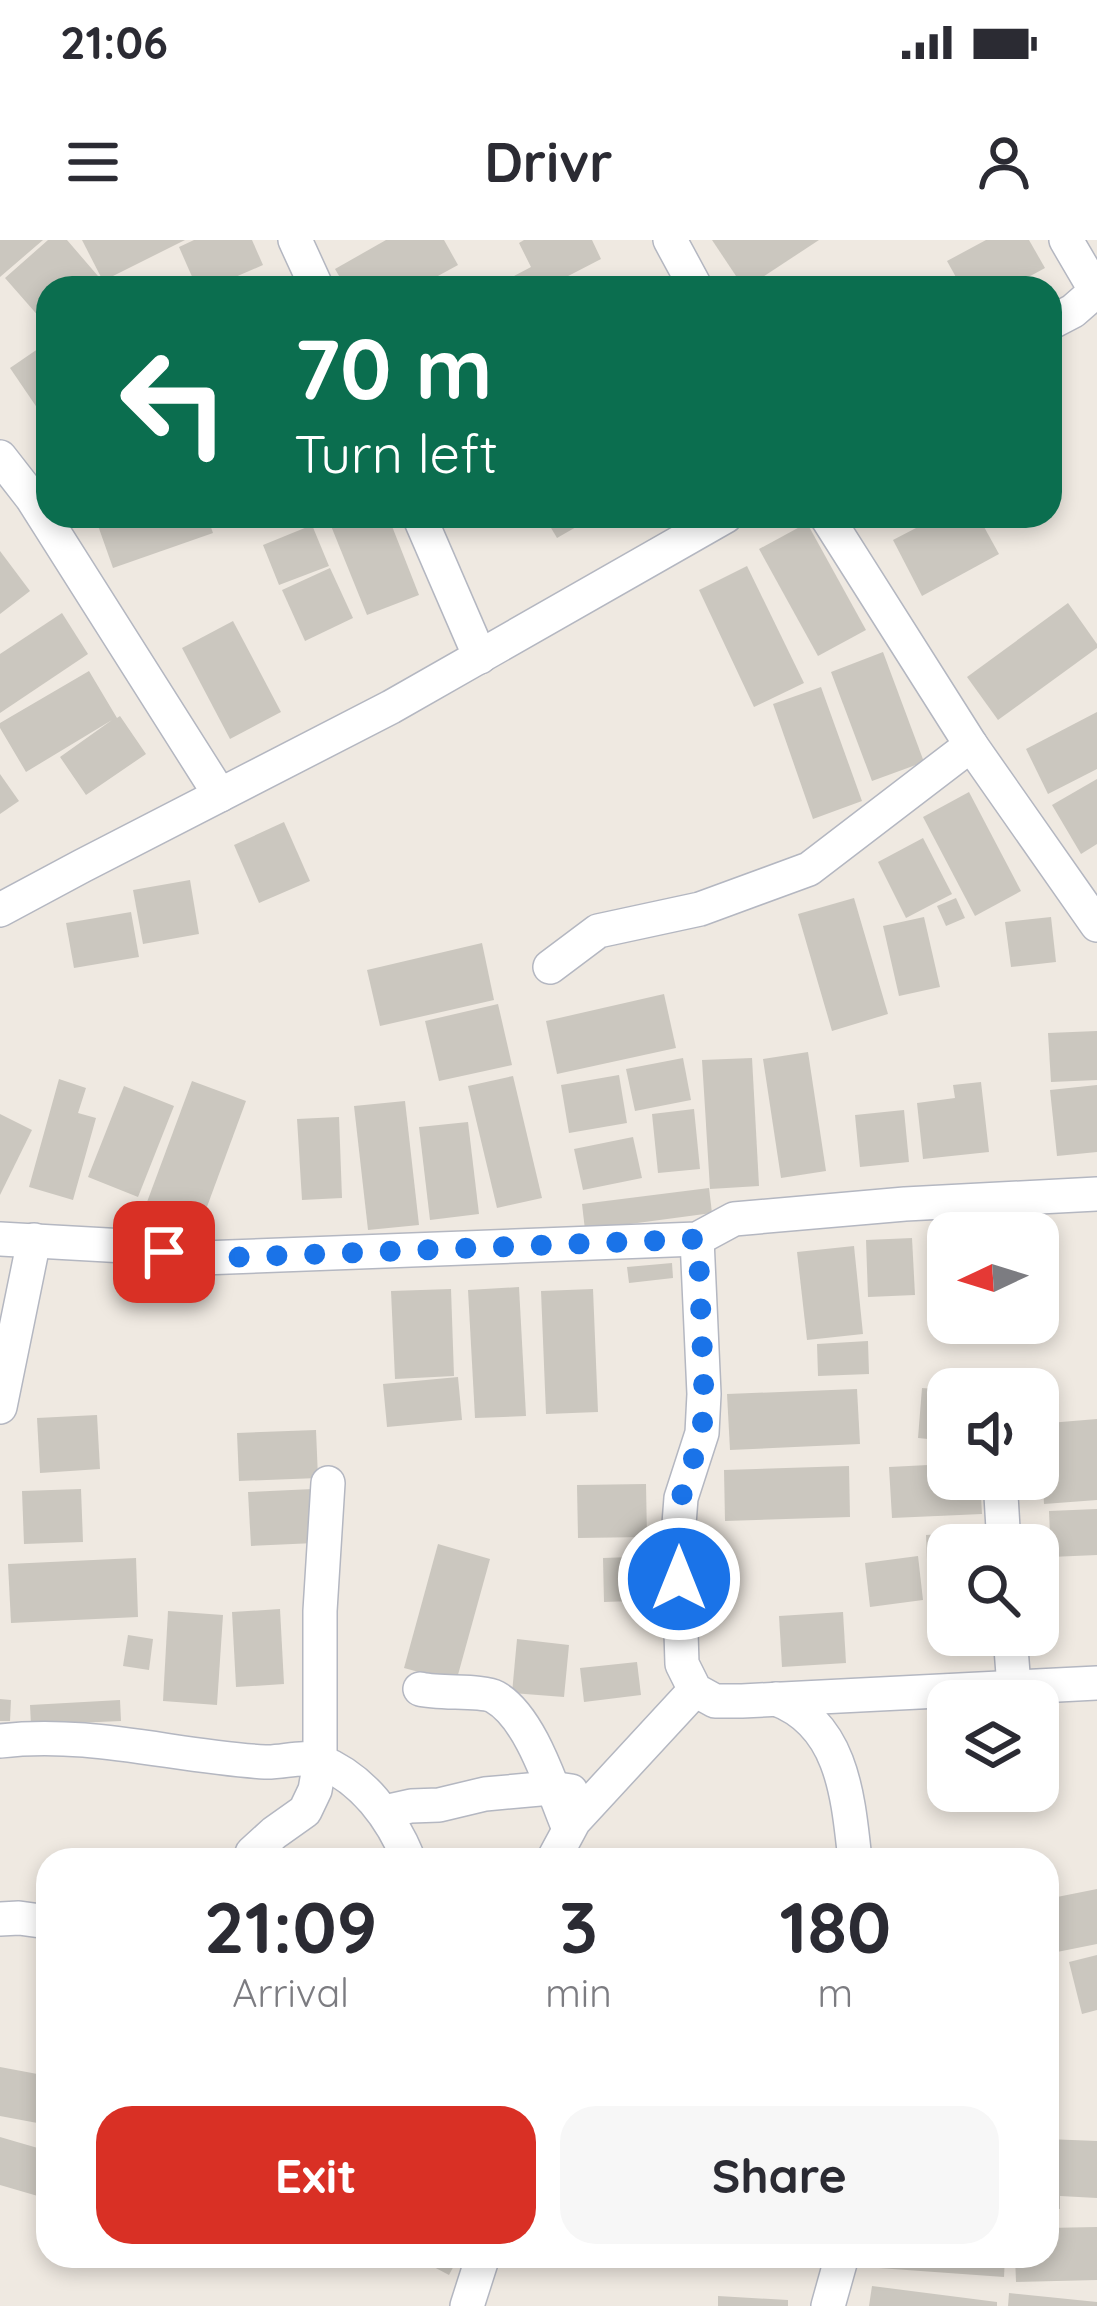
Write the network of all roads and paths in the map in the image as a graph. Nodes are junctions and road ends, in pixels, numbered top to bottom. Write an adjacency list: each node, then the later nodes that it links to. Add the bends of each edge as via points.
1 (295, 240): 4 (street)
2 (670, 240): 5 (street)
3 (1066, 240): 6 (street)
4 (312, 276)
5 (690, 276)
6 (1097, 291): 7 (street)
7 (1062, 317)
8 (0, 457): 9 (street)
9 (36, 504)
10 (51, 528): 16 (street)
11 (424, 528): 14 (street)
12 (705, 528): 14 (street)
13 (834, 528): 15 (street)
14 (479, 657): 16 (street)
15 (971, 745): 18 (street); 19 (street, via 809,869 700,909 598,931)
16 (220, 795): 17 (street)
17 (0, 910)
18 (1097, 925)
19 (550, 967)
20 (1097, 1194): 21 (street, via 734,1219)
21 (698, 1239): 22 (street, via 202,1258); 28 (street, via 702,1432 678,1537 682,1664)
22 (17, 1240): 23 (street)
23 (0, 1407)
24 (328, 1483): 32 (street)
25 (1097, 1683): 26 (street)
26 (1059, 1685)
27 (420, 1689): 33 (street, via 493,1695 517,1716)
28 (694, 1690): 30 (street, via 715,1701); 34 (street)
29 (927, 1691): 30 (street)
30 (776, 1699): 40 (street, via 799,1708 838,1758)
31 (0, 1741): 32 (street, via 76,1738)
32 (320, 1762): 35 (street, via 349,1777); 37 (street, via 304,1811)
33 (551, 1788): 34 (street); 35 (street); 36 (street)
34 (598, 1795): 36 (street)
35 (383, 1812): 38 (street)
36 (569, 1829): 39 (street)
37 (258, 1848)
38 (403, 1848)
39 (559, 1848)
40 (853, 1848)
41 (0, 1919): 42 (street)
42 (36, 1920)
43 (479, 2268): 45 (street)
44 (839, 2268): 46 (street)
45 (466, 2306)
46 (828, 2306)

